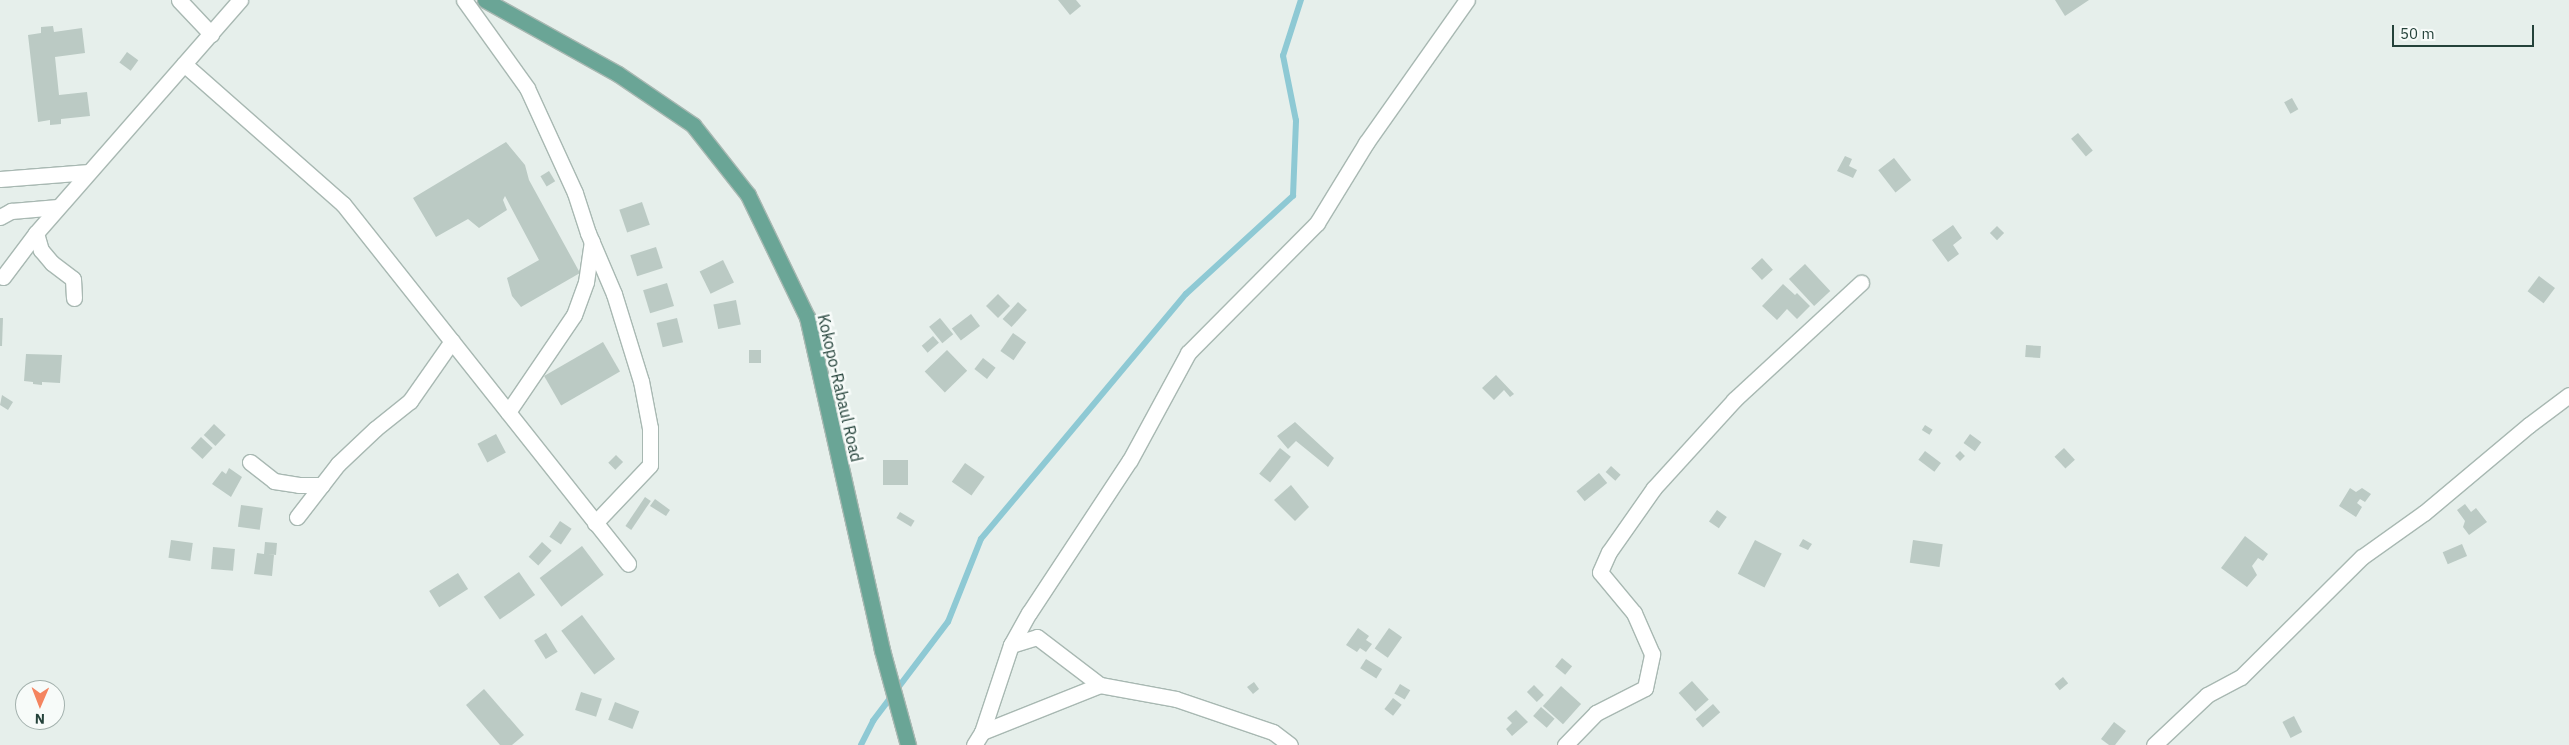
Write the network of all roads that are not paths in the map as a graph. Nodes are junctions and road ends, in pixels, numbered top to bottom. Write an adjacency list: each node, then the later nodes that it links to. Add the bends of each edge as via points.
1 (179, 0): 6 (street)
2 (240, 0): 6 (street)
3 (464, 0): 13 (street, via 527,88 575,193)
4 (485, 0): 27 (main road, Kokopo-Rabaul Road, via 618,74 693,126 748,195 807,317 882,650)
5 (1467, 0): 25 (street, via 1366,142 1317,222 1188,353 1130,460)
6 (210, 34): 7 (street)
7 (184, 64): 8 (street); 17 (street, via 343,204)
8 (89, 172): 9 (street); 10 (street)
9 (0, 179)
10 (58, 207): 11 (street, via 11,211); 12 (street)
11 (0, 217)
12 (36, 233): 14 (street); 16 (street, via 41,250 73,279)
13 (592, 241): 19 (street, via 586,282 574,315); 23 (street, via 614,294 641,381 650,428 650,465)
14 (3, 277)
15 (1861, 283): 30 (street, via 1734,400 1654,488 1609,552 1600,572 1634,614 1652,654 1645,688 1596,713)
16 (74, 298)
17 (452, 341): 19 (street); 21 (street, via 410,401 338,464)
18 (2569, 395): 31 (street, via 2424,513 2362,557 2241,677 2207,695)
19 (508, 412): 23 (street)
20 (250, 462): 21 (street, via 274,481)
21 (322, 485): 22 (street)
22 (297, 517)
23 (595, 523): 24 (street)
24 (628, 564)
25 (1011, 645): 26 (street, via 1037,637); 28 (street)
26 (1100, 685): 28 (street); 29 (street, via 1176,699 1273,732)
27 (907, 739)
28 (978, 739)
29 (1290, 745)
30 (1565, 745)
31 (2154, 745)

